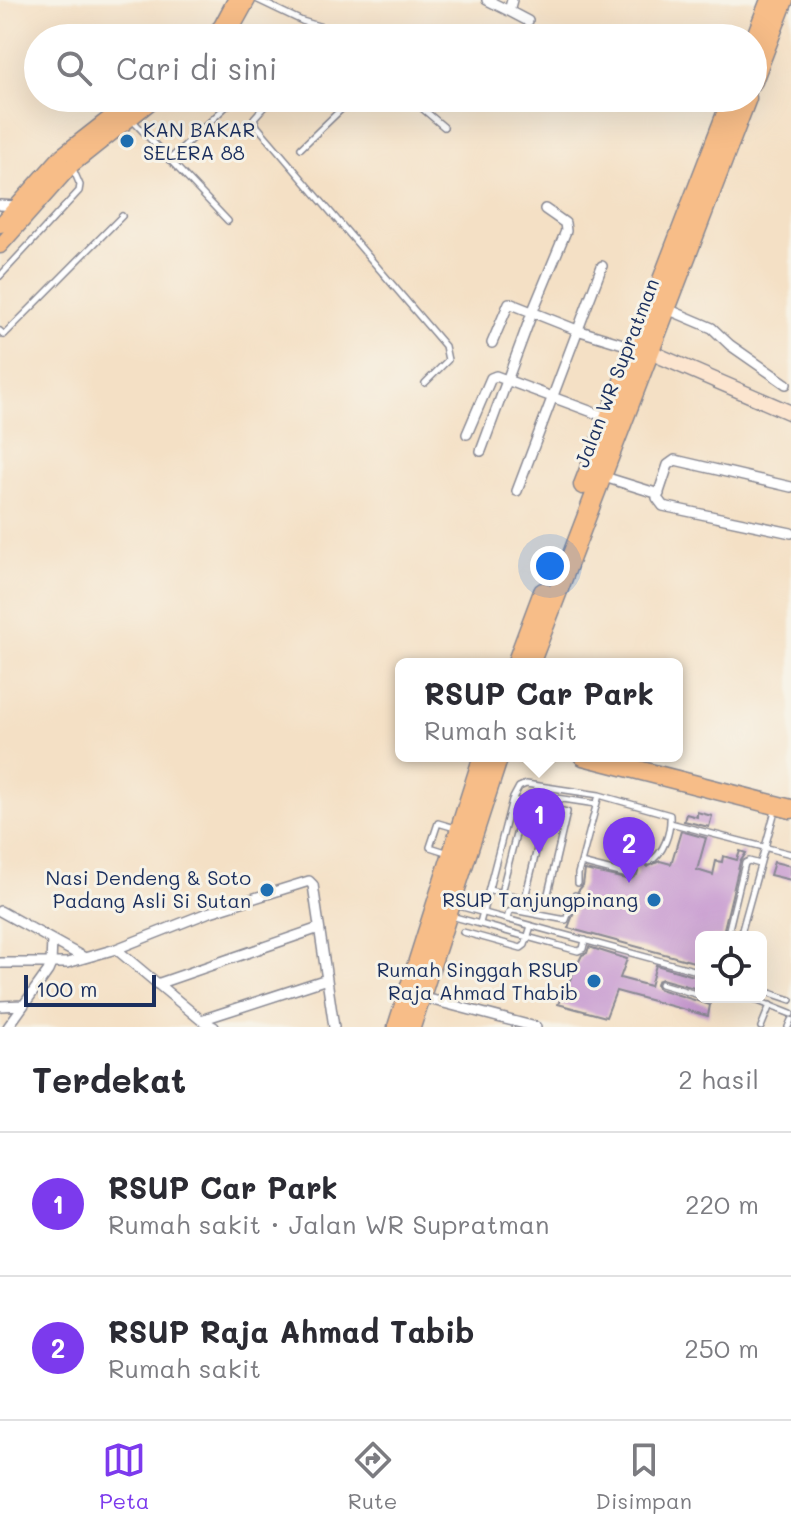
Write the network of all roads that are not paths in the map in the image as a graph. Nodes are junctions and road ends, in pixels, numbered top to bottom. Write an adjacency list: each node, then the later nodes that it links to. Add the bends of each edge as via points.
1 (235, 0): 10 (main road)
2 (248, 0): 11 (main road)
3 (258, 0): 12 (lane)
4 (487, 0): 8 (street)
5 (512, 0): 8 (street)
6 (770, 0): 13 (highway)
7 (784, 0): 14 (highway)
8 (509, 11): 9 (street)
9 (528, 21)
10 (222, 24)
11 (235, 24)
12 (311, 24)
13 (761, 24)
14 (767, 44)
15 (117, 112): 28 (main road, via 62,155)
16 (137, 112): 23 (main road)
17 (220, 112): 26 (lane)
18 (259, 112): 43 (lane, via 254,118 257,126 445,346 448,360)
19 (338, 112): 25 (lane)
20 (426, 112): 24 (lane)
21 (727, 112): 41 (highway, Jalan WR Supratman)
22 (742, 112): 36 (highway, Jalan WR Supratman)
23 (129, 118): 26 (lane); 27 (main road)
24 (444, 127)
25 (301, 148)
26 (169, 160): 31 (lane)
27 (72, 165): 28 (main road); 35 (lane, via 80,189)
28 (17, 209): 32 (main road); 33 (main road)
29 (545, 209): 37 (street, via 565,223 566,231)
30 (122, 216): 39 (lane)
31 (228, 221)
32 (0, 225)
33 (0, 246)
34 (602, 266): 38 (street)
35 (0, 276)
36 (665, 308): 41 (highway, Jalan WR Supratman); 44 (street, via 712,328)
37 (532, 313): 38 (street); 40 (street, via 509,303); 42 (street)
38 (577, 330): 41 (street); 45 (street)
39 (1, 335)
40 (492, 343)
41 (643, 350): 46 (street); 47 (highway, Jalan WR Supratman)
42 (506, 380): 45 (street); 48 (street, via 491,378); 49 (street)
43 (425, 383)
44 (786, 384)
45 (552, 398): 47 (street); 52 (street)
46 (791, 413)
47 (615, 420): 50 (highway, Jalan WR Supratman); 55 (highway, Jalan WR Supratman)
48 (467, 434)
49 (481, 451)
50 (601, 476): 53 (street); 56 (highway, Jalan WR Supratman)
51 (791, 487): 53 (street, via 675,460 668,465)
52 (517, 491)
53 (659, 494): 54 (street, via 663,506)
54 (791, 533)
55 (518, 658)
56 (532, 658)
57 (481, 762): 114 (highway)
58 (497, 762): 78 (highway)
59 (627, 762): 65 (highway)
60 (599, 795): 61 (lane, via 526,784); 63 (lane); 66 (lane, via 669,814)
61 (512, 800): 62 (lane); 74 (lane)
62 (524, 803): 63 (lane, via 533,793); 64 (lane); 75 (lane)
63 (597, 805): 70 (lane)
64 (547, 807): 77 (lane); 77 (lane, via 568,815 547,898)
65 (784, 807): 67 (lane)
66 (670, 823): 67 (lane); 69 (lane, via 659,857)
67 (765, 846): 68 (lane); 71 (lane)
68 (791, 854)
69 (649, 862)
70 (581, 863): 72 (lane); 73 (lane)
71 (760, 864): 82 (lane, via 745,863); 83 (lane)
72 (633, 872)
73 (578, 883)
74 (489, 890): 75 (lane); 79 (lane)
75 (501, 893): 77 (lane)
76 (575, 895): 81 (lane, via 566,920 513,910)
77 (525, 898)
78 (451, 910): 79 (lane); 84 (lane); 103 (highway)
79 (483, 912): 81 (lane); 84 (lane)
80 (3, 915): 91 (street)
81 (507, 919): 85 (lane)
82 (732, 919): 83 (lane); 87 (lane)
83 (744, 922): 88 (lane)
84 (480, 923): 90 (lane)
85 (531, 926): 90 (lane); 92 (lane)
86 (319, 928): 93 (street, via 313,885 305,880); 98 (street); 99 (street)
87 (729, 931)
88 (742, 931)
89 (463, 932): 90 (lane, via 521,948)
90 (528, 936): 92 (lane, via 580,952)
91 (52, 940): 94 (street); 96 (street)
92 (585, 940): 97 (lane)
93 (116, 949): 94 (street); 99 (street)
94 (83, 957): 96 (street)
95 (0, 963): 96 (street)
96 (51, 964): 106 (street)
97 (695, 970)
98 (327, 979): 110 (street); 113 (street)
99 (157, 984): 110 (street)
100 (661, 984): 102 (lane)
101 (767, 992): 104 (lane)
102 (695, 994)
103 (421, 997): 115 (highway); 116 (street)
104 (791, 1000)
105 (764, 1003): 107 (lane)
106 (23, 1005): 108 (street); 111 (street)
107 (770, 1005): 109 (lane); 117 (lane)
108 (0, 1006)
109 (791, 1017): 118 (lane)
110 (201, 1020): 112 (street)
111 (8, 1027)
112 (214, 1027)
113 (334, 1027)
114 (397, 1027)
115 (411, 1027)
116 (536, 1027)
117 (761, 1027)
118 (788, 1027)

